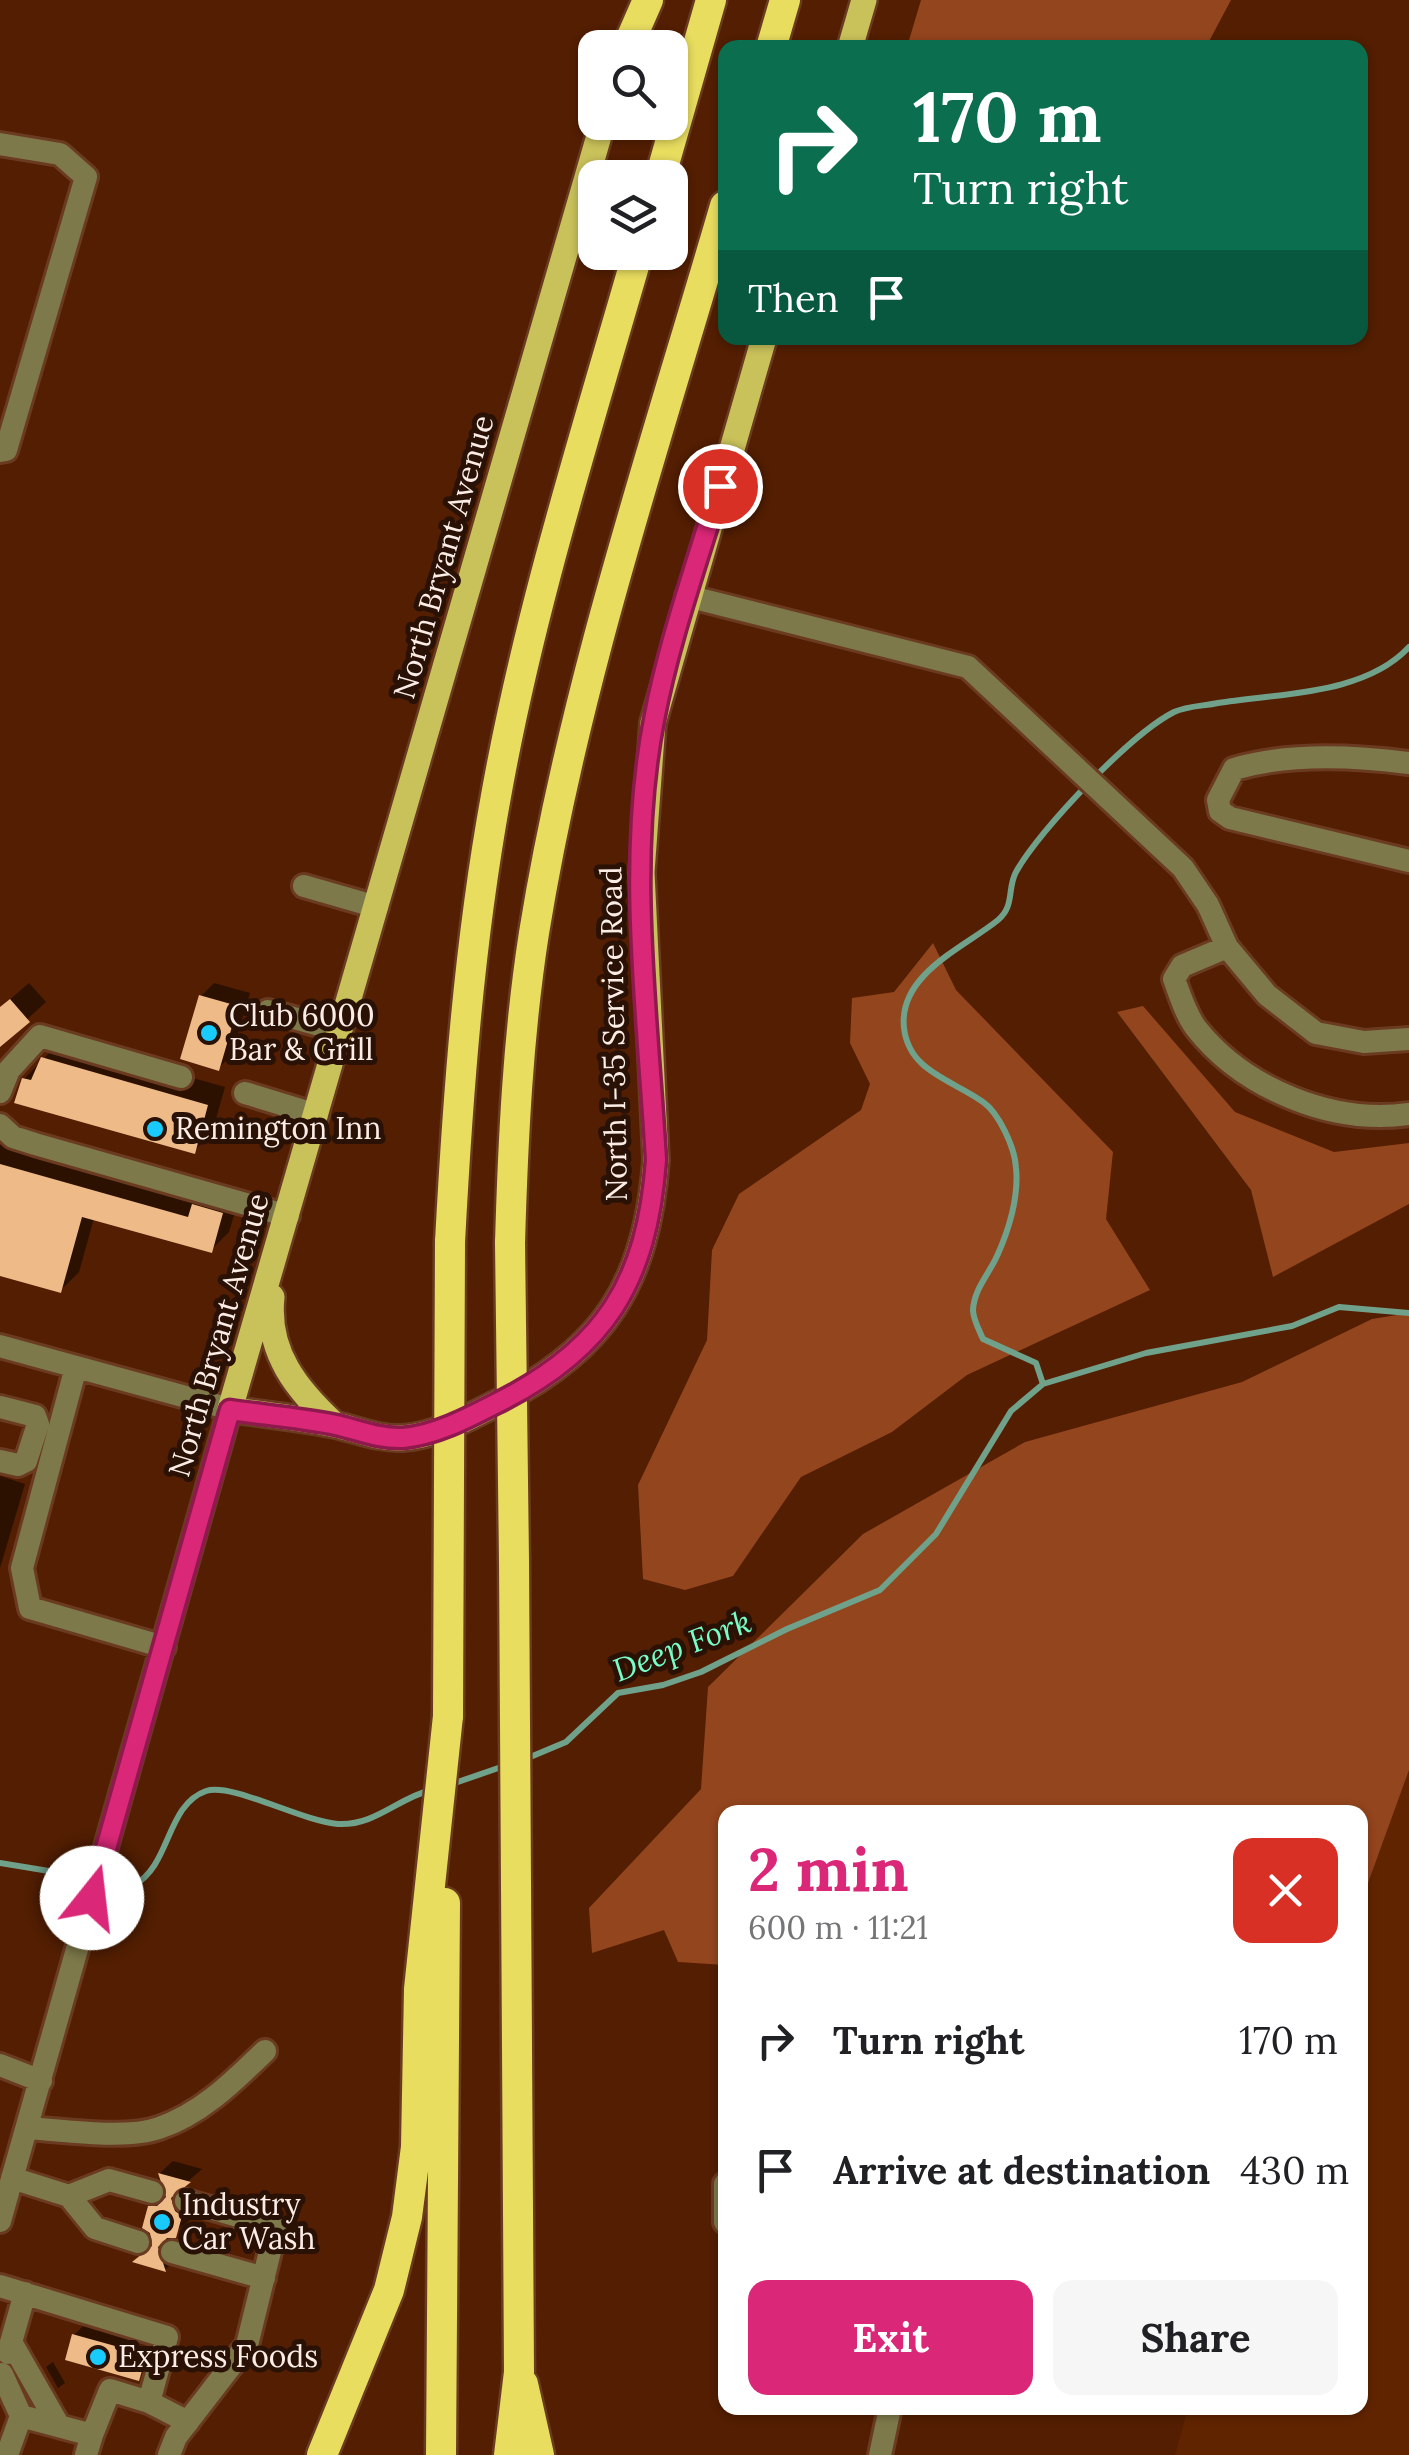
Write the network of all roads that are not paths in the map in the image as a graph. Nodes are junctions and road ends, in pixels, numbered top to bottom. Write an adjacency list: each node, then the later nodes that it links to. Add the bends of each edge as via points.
1 (638, 0): 6 (main road)
2 (648, 0): 7 (highway)
3 (711, 0): 12 (highway)
4 (785, 0): 8 (highway)
5 (864, 0): 9 (main road)
6 (630, 30)
7 (634, 30)
8 (773, 40)
9 (852, 40)
10 (599, 140): 21 (main road, North Bryant Avenue)
11 (0, 144): 16 (street, via 60,154 86,177 6,450)
12 (665, 160)
13 (718, 230): 57 (highway, bridge, via 604,623 551,839 523,1022 510,1243)
14 (633, 270): 41 (highway, bridge, via 545,572 496,795 464,1024 450,1242 448,1716)
15 (762, 345): 17 (main road, North I-35 Service Road)
16 (0, 451)
17 (687, 596): 22 (street, via 968,667 1183,868); 38 (main road, North I-35 Service Road, via 653,722 644,798 656,1160 634,1276 593,1336 534,1385 430,1433 376,1436)
18 (1409, 763): 19 (street, via 1364,757 1253,763 1234,769 1218,800 1230,818)
19 (1409, 862)
20 (304, 886): 21 (street)
21 (377, 907): 24 (main road, North Bryant Avenue)
22 (1227, 947): 25 (street, via 1267,995 1316,1033 1364,1042); 29 (street, via 1182,966 1174,979 1205,1038 1291,1098 1359,1114)
23 (268, 1011): 24 (street)
24 (341, 1031): 30 (main road, North Bryant Avenue)
25 (1409, 1039)
26 (181, 1077): 27 (street, via 40,1036 9,1070)
27 (0, 1092)
28 (245, 1093): 30 (street)
29 (1409, 1114)
30 (317, 1115): 32 (main road, North Bryant Avenue)
31 (0, 1125): 32 (street, via 35,1144)
32 (288, 1216): 33 (main road, North Bryant Avenue)
33 (277, 1252): 37 (main road, North Bryant Avenue); 38 (main road, via 271,1310 276,1346 295,1384)
34 (0, 1346): 35 (street)
35 (76, 1367): 37 (street); 40 (street, via 22,1568 30,1608)
36 (0, 1407): 39 (street, via 36,1416 38,1424 26,1462)
37 (230, 1410): 38 (main road, North I-35 Service Road); 40 (street, North Bryant Avenue)
38 (335, 1425)
39 (0, 1461)
40 (164, 1648): 44 (street, North Bryant Avenue)
41 (432, 1988): 67 (highway, via 407,2217 389,2290); 68 (highway)
42 (264, 2051): 45 (street, via 218,2096 157,2130)
43 (0, 2066): 44 (street)
44 (40, 2081): 45 (street, North Bryant Avenue)
45 (27, 2128): 46 (street, North Bryant Avenue)
46 (12, 2178): 48 (street); 50 (street, North Bryant Avenue)
47 (152, 2192): 48 (street, via 109,2180)
48 (69, 2196): 51 (street, via 96,2228)
49 (186, 2202): 53 (street, via 276,2226)
50 (0, 2221)
51 (138, 2242)
52 (172, 2252): 53 (street)
53 (264, 2278): 62 (street, via 247,2345)
54 (0, 2286): 55 (street)
55 (25, 2294): 56 (street); 59 (street, via 167,2337)
56 (11, 2342): 58 (street); 63 (street)
57 (519, 2372): 69 (highway); 70 (highway)
58 (1, 2373): 61 (street)
59 (149, 2402): 62 (street); 64 (street, via 110,2390)
60 (889, 2415): 71 (street)
61 (21, 2416): 63 (street); 65 (street)
62 (188, 2422): 66 (street)
63 (60, 2426): 64 (street)
64 (89, 2445)
65 (7, 2455)
66 (169, 2455)
67 (322, 2455)
68 (441, 2455)
69 (509, 2455)
70 (538, 2455)
71 (880, 2455)

